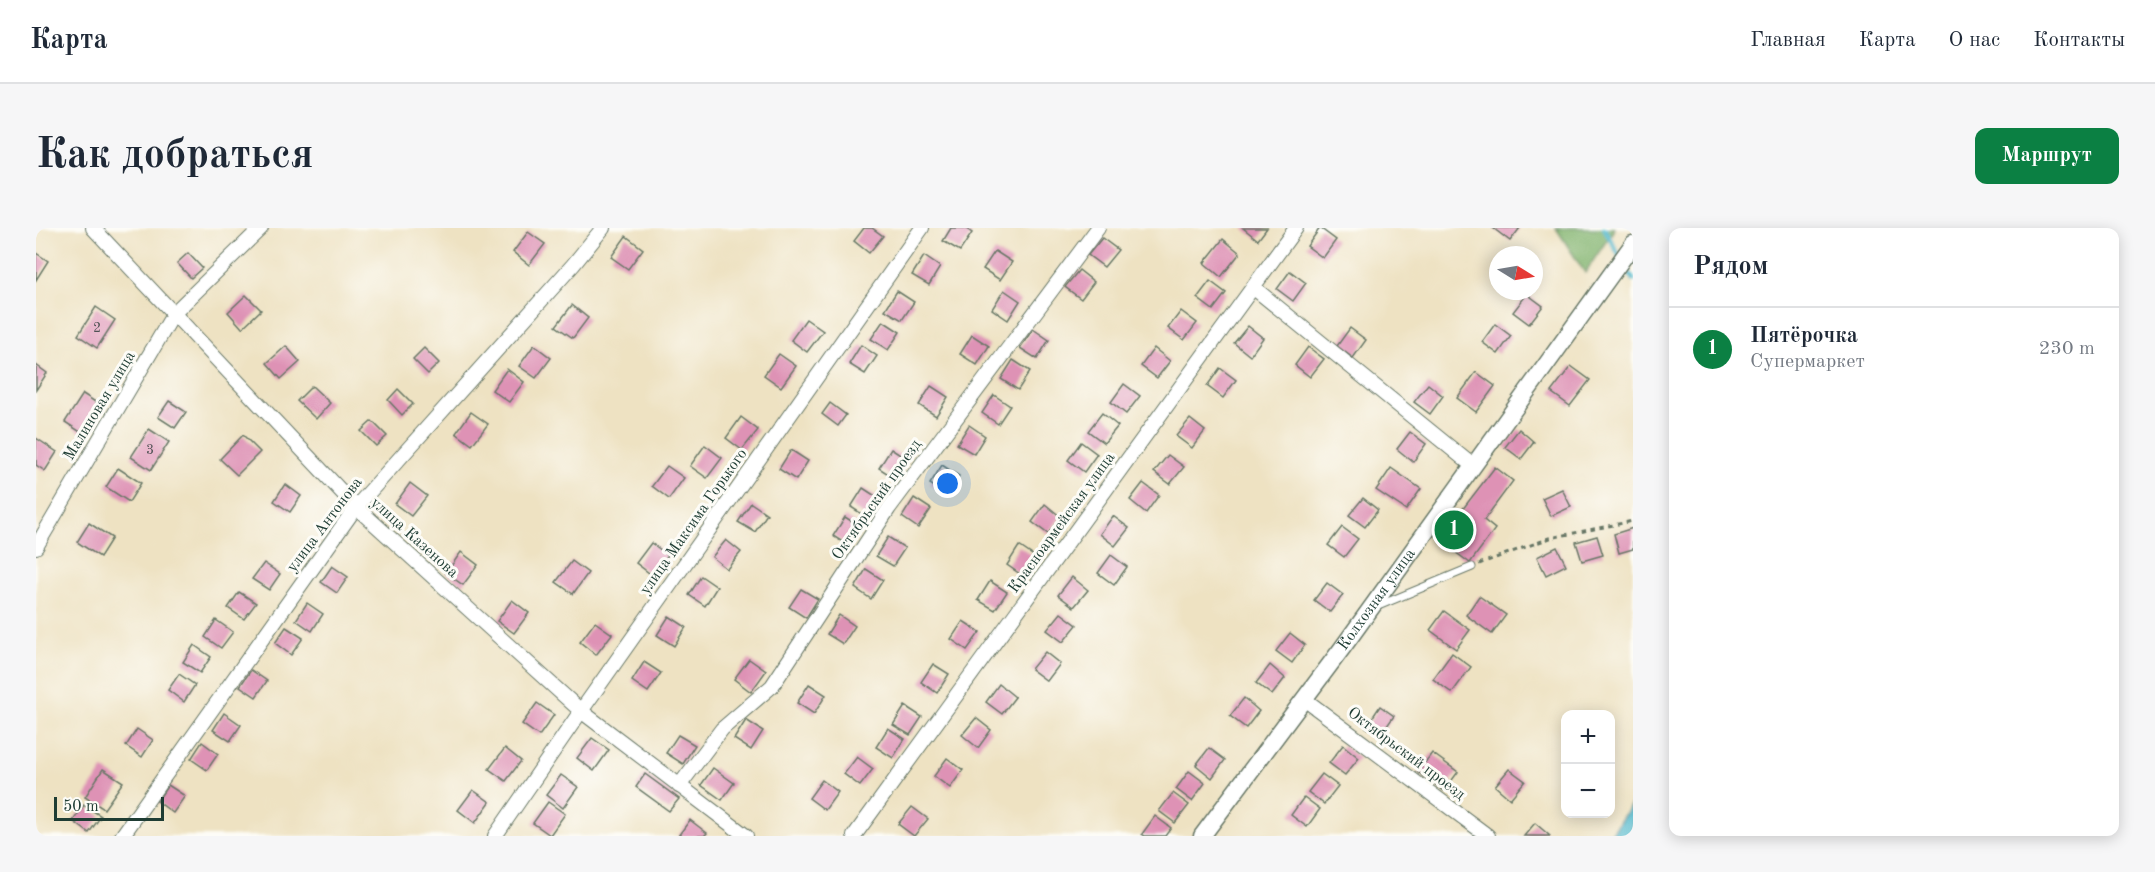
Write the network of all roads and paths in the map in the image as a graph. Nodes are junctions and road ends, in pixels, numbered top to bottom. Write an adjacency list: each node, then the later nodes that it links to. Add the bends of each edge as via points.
1 (93, 228): 9 (street, улица Казенова)
2 (261, 228): 9 (street, Малиновая улица)
3 (603, 228): 11 (street, улица Антонова)
4 (922, 228): 17 (street, улица Максима Горького)
5 (1098, 228): 18 (street, Октябрьский проезд, via 889,508 772,686 722,729)
6 (1296, 228): 8 (street, Красноармейская улица)
7 (1627, 252): 10 (street, Колхозная улица)
8 (1254, 288): 10 (street); 22 (street, Красноармейская улица)
9 (174, 313): 11 (street, улица Казенова); 13 (street, Малиновая улица)
10 (1473, 466): 15 (street, Колхозная улица)
11 (356, 507): 17 (street, улица Казенова); 19 (street, улица Антонова)
12 (1633, 521): 14 (path, via 1550,538)
13 (36, 547)
14 (1472, 567): 15 (lane)
15 (1370, 609): 16 (street, Колхозная улица)
16 (1304, 699): 23 (street, Колхозная улица); 24 (street, Октябрьский проезд)
17 (581, 711): 18 (street, улица Казенова); 20 (street, улица Максима Горького)
18 (679, 786): 21 (street, улица Казенова)
19 (122, 836)
20 (495, 836)
21 (746, 836)
22 (854, 836)
23 (1202, 836)
24 (1488, 836)

